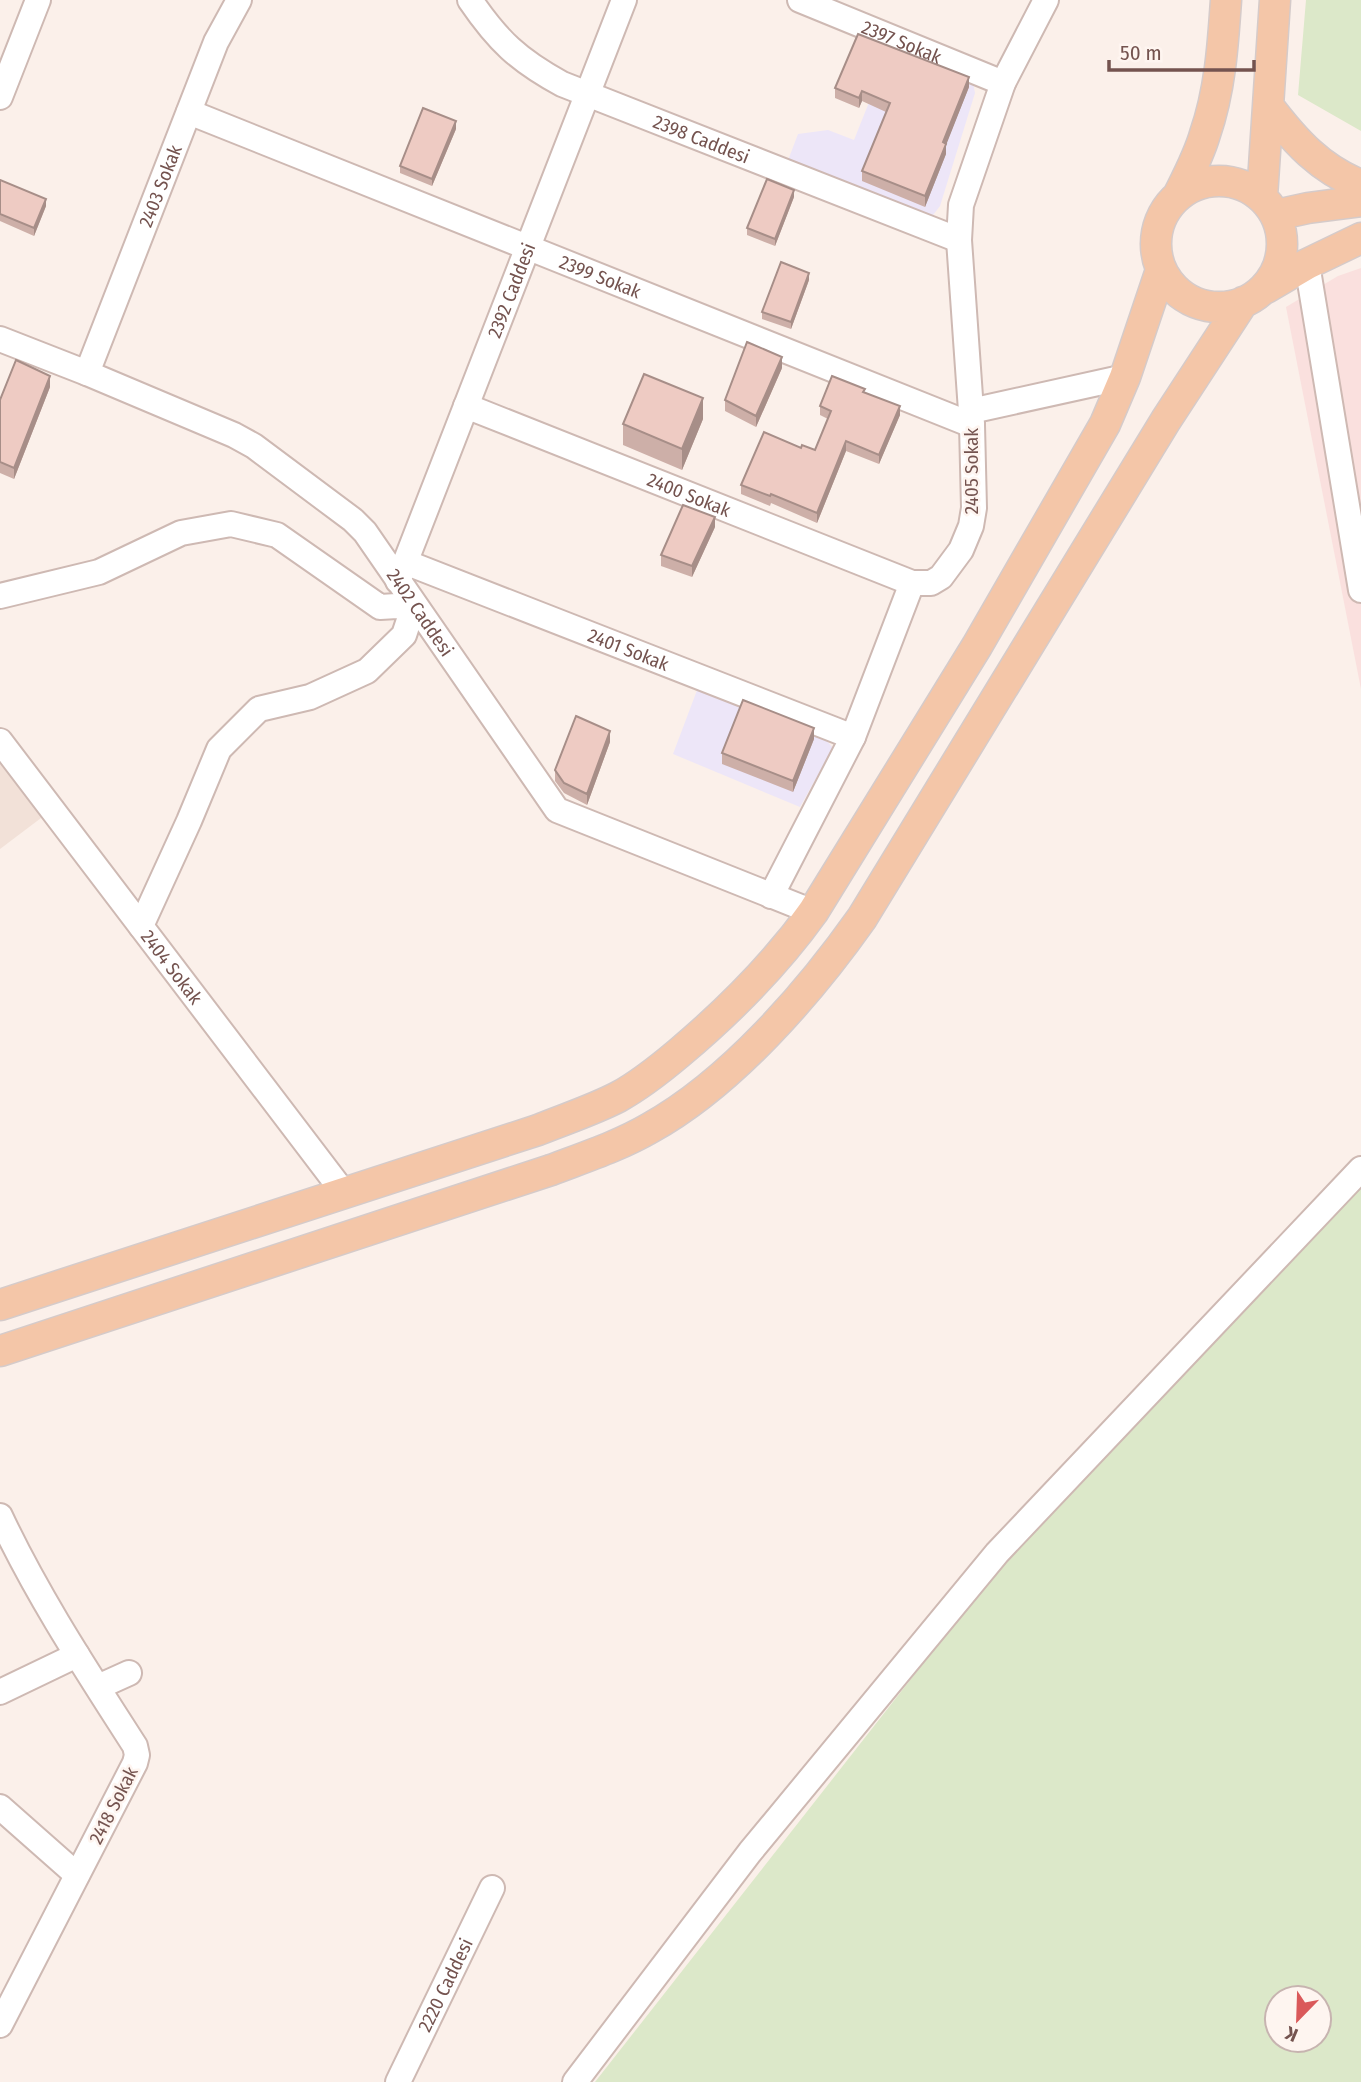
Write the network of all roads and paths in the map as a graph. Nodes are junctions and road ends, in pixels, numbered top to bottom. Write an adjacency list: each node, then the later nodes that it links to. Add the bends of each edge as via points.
1 (38, 0): 11 (street)
2 (239, 0): 13 (street, 2403 Sokak, via 216,42)
3 (470, 0): 10 (street, 2398 Caddesi, via 514,54)
4 (625, 0): 10 (street, 2392 Caddesi)
5 (800, 0): 9 (street, 2397 Sokak)
6 (1046, 0): 9 (street, 2405 Sokak)
7 (1226, 0): 15 (main road, via 1214,101)
8 (1275, 0): 12 (main road)
9 (1003, 83): 19 (street, 2405 Sokak, via 961,205)
10 (587, 96): 19 (street, 2398 Caddesi); 20 (street, 2392 Caddesi)
11 (0, 97)
12 (1269, 107): 14 (main road, via 1309,154); 17 (main road)
13 (188, 112): 20 (street, 2399 Sokak); 25 (street, 2403 Sokak)
14 (1361, 185)
15 (1179, 194): 17 (main road, via 1214,180 1232,181 1248,187); 22 (main road, via 1157,228)
16 (1361, 201): 17 (main road, via 1308,208)
17 (1269, 206): 23 (main road, via 1282,233 1282,252 1278,270)
18 (1361, 238): 21 (main road)
19 (960, 240): 28 (street, 2405 Sokak)
20 (527, 248): 27 (street, 2392 Caddesi); 28 (street, 2399 Sokak)
21 (1307, 264): 23 (main road); 31 (street)
22 (1161, 270): 23 (main road, via 1170,285 1199,304 1235,306); 26 (main road)
23 (1252, 297): 42 (main road, via 1158,432 862,918 811,985 714,1083 650,1129 551,1170)
24 (0, 339): 25 (street, 2402 Caddesi)
25 (87, 373): 29 (street, 2402 Caddesi, via 254,446 359,526)
26 (1125, 377): 28 (street); 37 (main road, via 1105,424 977,646)
27 (466, 406): 29 (street, 2392 Caddesi); 30 (street, 2400 Sokak)
28 (971, 418): 30 (street, 2405 Sokak, via 974,508 967,538 941,577 930,583)
29 (401, 571): 33 (street, 2402 Caddesi); 34 (street, 2401 Sokak)
30 (912, 583): 34 (street)
31 (1361, 590)
32 (0, 596): 33 (street, via 99,572 181,533 232,524 277,535 380,607)
33 (414, 605): 36 (street, 2402 Caddesi, via 556,810); 38 (street, via 404,635 368,671 310,697 259,709 219,749)
34 (853, 737): 36 (street)
35 (0, 741): 38 (street, 2404 Sokak)
36 (771, 896): 37 (street, 2402 Caddesi)
37 (813, 912): 40 (main road, via 725,1013 667,1063 619,1096 538,1130)
38 (141, 926): 40 (street, 2404 Sokak)
39 (1361, 1169): 53 (street, via 997,1553 750,1852)
40 (344, 1193): 41 (main road)
41 (0, 1305)
42 (0, 1350)
43 (0, 1516): 44 (street, 2418 Sokak)
44 (77, 1655): 46 (street, 2418 Sokak); 47 (street)
45 (129, 1673): 46 (street)
46 (98, 1687): 49 (street, 2418 Sokak, via 137,1755)
47 (0, 1692)
48 (0, 1807): 49 (street)
49 (77, 1875): 51 (street, 2418 Sokak)
50 (492, 1888): 52 (street, 2220 Caddesi)
51 (0, 2025)
52 (398, 2082)
53 (575, 2082)

